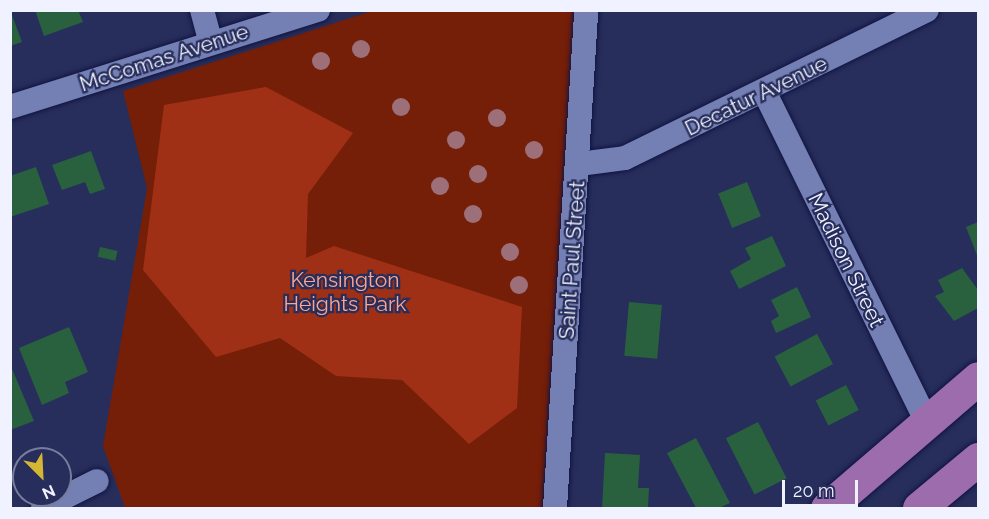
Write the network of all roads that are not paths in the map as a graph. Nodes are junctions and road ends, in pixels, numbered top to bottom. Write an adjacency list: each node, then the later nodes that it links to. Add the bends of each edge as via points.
1 (202, 10): 5 (street)
2 (318, 10): 5 (street, McComas Avenue)
3 (586, 10): 8 (street, Saint Paul Street)
4 (927, 10): 6 (street, Decatur Avenue)
5 (212, 43): 7 (street, McComas Avenue)
6 (765, 93): 8 (street, Decatur Avenue, via 625,158); 10 (street, Madison Street)
7 (10, 107)
8 (579, 164): 14 (street, Saint Paul Street)
9 (978, 378): 10 (main road)
10 (929, 426): 15 (main road)
11 (978, 459): 16 (main road)
12 (97, 481): 13 (street)
13 (43, 508)
14 (555, 508)
15 (827, 508)
16 (919, 508)

